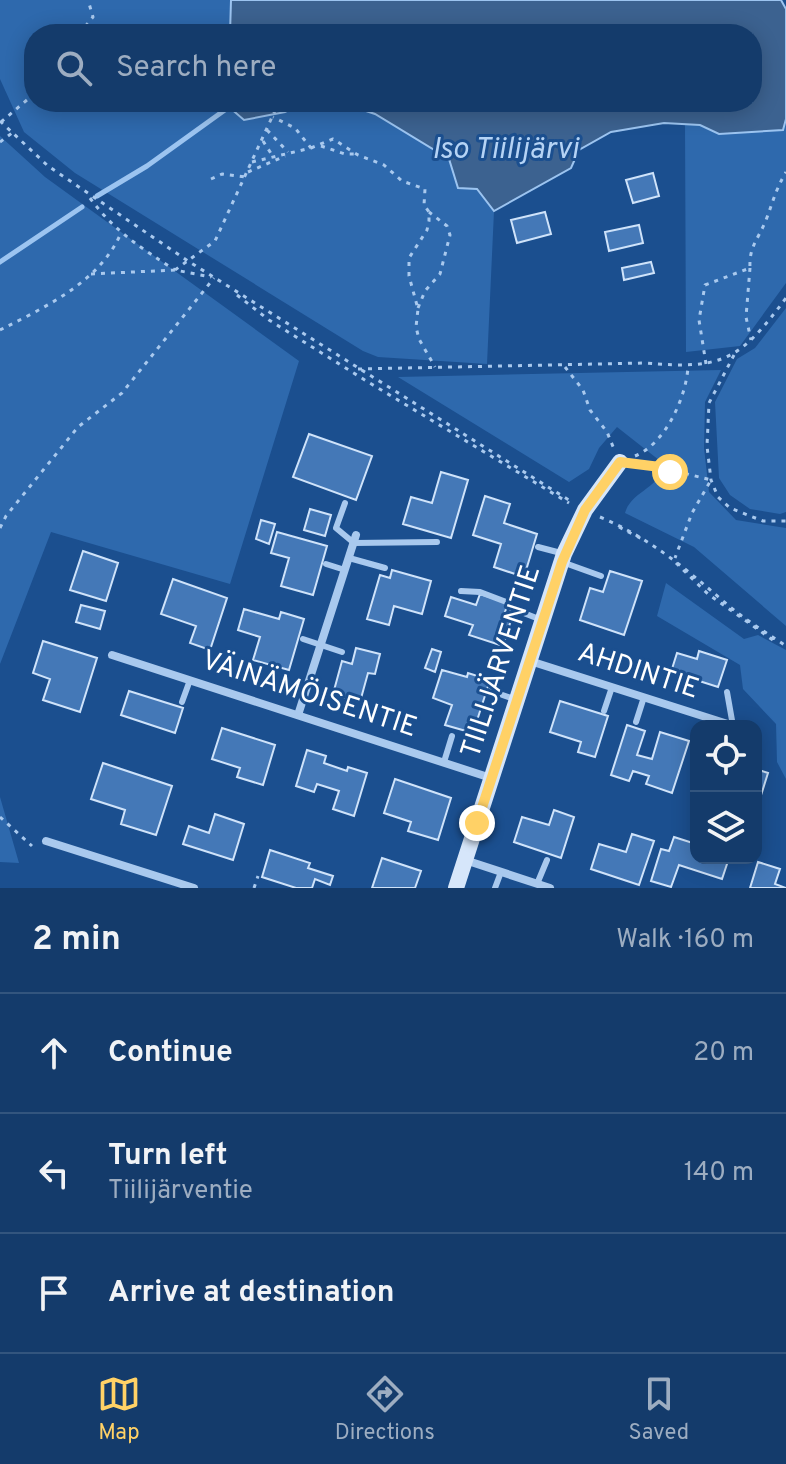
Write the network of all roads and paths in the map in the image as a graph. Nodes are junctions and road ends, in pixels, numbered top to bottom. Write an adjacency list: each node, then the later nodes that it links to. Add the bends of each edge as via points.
1 (88, 0): 2 (path, via 93,17)
2 (87, 24)
3 (24, 102): 6 (path)
4 (275, 112): 5 (path)
5 (273, 117): 7 (path); 12 (path, via 295,128)
6 (0, 122): 8 (path)
7 (267, 130): 9 (path); 13 (path)
8 (12, 133): 10 (path); 21 (path)
9 (263, 141): 15 (path); 16 (path)
10 (0, 142)
11 (321, 146): 12 (path); 14 (path); 14 (path, via 333,139)
12 (311, 148): 13 (path)
13 (290, 153): 15 (path); 17 (path)
14 (358, 155): 22 (path, via 425,189)
15 (272, 156): 16 (path)
16 (252, 162): 17 (path)
17 (248, 172): 19 (path)
18 (786, 172): 25 (path, via 751,245)
19 (245, 177): 20 (path, via 222,174); 24 (path, via 215,241)
20 (211, 179)
21 (89, 195): 23 (path); 24 (path)
22 (429, 212): 30 (path, via 427,230 409,258); 30 (path, via 450,235 440,274)
23 (121, 233): 26 (path); 27 (path)
24 (188, 261): 26 (path); 28 (path)
25 (750, 268): 32 (path, via 746,317); 34 (path, via 705,285 699,320)
26 (175, 270): 27 (path); 28 (path)
27 (91, 274): 31 (path)
28 (214, 278): 37 (path, via 358,369); 41 (path, via 269,320 368,382); 43 (path, via 122,393 78,427)
29 (786, 298): 32 (path)
30 (418, 309): 37 (path, via 419,339)
31 (0, 330)
32 (751, 341): 33 (path)
33 (735, 353): 34 (path); 39 (path, via 709,403)
34 (706, 364): 36 (path)
35 (565, 367): 36 (path); 37 (path); 38 (path, via 583,390)
36 (688, 367): 38 (path, via 677,406 655,443 647,452)
37 (436, 369)
38 (620, 462): 39 (path); 41 (street, TIILIJÄRVENTIE)
39 (711, 480): 42 (path, via 730,508 763,521); 49 (path)
40 (345, 503): 44 (lane, via 336,528)
41 (585, 510): 48 (street, TIILIJÄRVENTIE); 58 (path, via 665,552 708,594)
42 (786, 521)
43 (0, 528)
44 (355, 539): 45 (lane); 47 (street)
45 (437, 542)
46 (538, 547): 48 (lane)
47 (349, 558): 51 (lane); 52 (street)
48 (563, 558): 53 (lane); 55 (street, TIILIJÄRVENTIE)
49 (674, 560)
50 (326, 564): 52 (lane)
51 (385, 568)
52 (345, 570): 57 (street)
53 (601, 576)
54 (461, 591): 55 (lane, via 480,592)
55 (543, 620): 61 (street, TIILIJÄRVENTIE)
56 (303, 639): 57 (lane)
57 (320, 646): 59 (lane); 70 (street)
58 (786, 646)
59 (342, 652)
60 (112, 655): 62 (street, VÄINÄMÖISENTIE)
61 (530, 661): 63 (street, AHDINTIE); 67 (street, TIILIJÄRVENTIE)
62 (190, 680): 68 (lane); 70 (street, VÄINÄMÖISENTIE)
63 (612, 687): 66 (street, AHDINTIE); 69 (lane)
64 (491, 691): 67 (lane)
65 (727, 692): 72 (lane)
66 (644, 697): 71 (street, AHDINTIE); 73 (lane)
67 (517, 700): 76 (street, TIILIJÄRVENTIE)
68 (182, 702)
69 (604, 711)
70 (298, 715): 75 (street, VÄINÄMÖISENTIE)
71 (715, 720)
72 (730, 720)
73 (636, 722)
74 (452, 736): 75 (lane)
75 (444, 762): 76 (street, VÄINÄMÖISENTIE)
76 (491, 778): 80 (street, TIILIJÄRVENTIE)
77 (0, 817): 79 (path)
78 (46, 841): 85 (street)
79 (32, 846)
80 (465, 860): 82 (street); 87 (street, TIILIJÄRVENTIE)
81 (547, 860): 84 (lane)
82 (501, 872): 84 (street); 88 (lane)
83 (258, 876): 86 (path)
84 (537, 884): 89 (street)
85 (194, 888)
86 (254, 888)
87 (456, 888)
88 (495, 888)
89 (550, 888)

